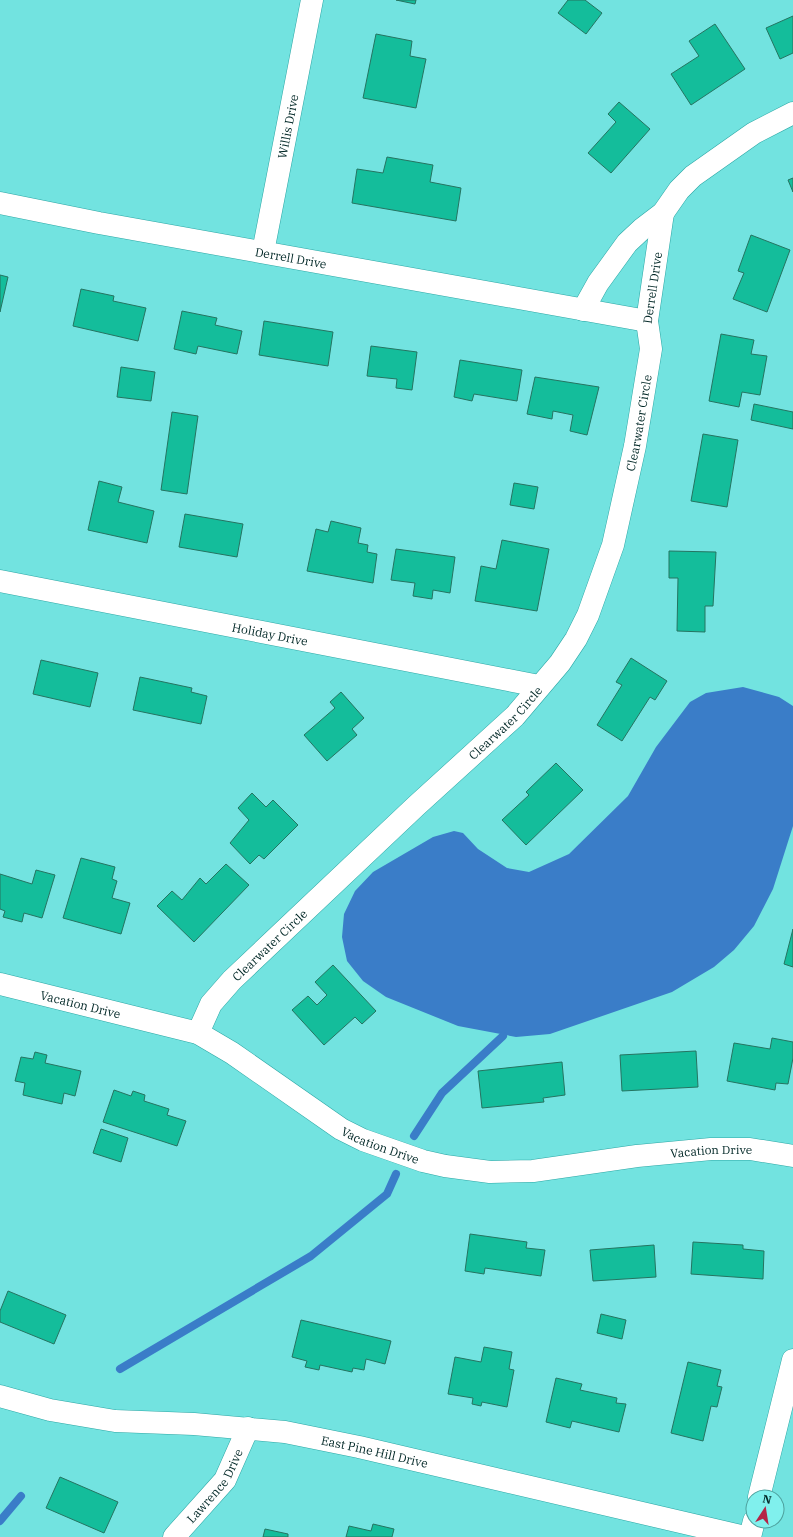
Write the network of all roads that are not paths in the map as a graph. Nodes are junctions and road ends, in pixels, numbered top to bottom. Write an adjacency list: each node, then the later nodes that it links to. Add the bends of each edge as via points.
1 (312, 0): 5 (street, Willis Drive)
2 (793, 113): 4 (street, Derrell Drive, via 754,133 693,176 679,190)
3 (0, 203): 5 (street, Derrell Drive)
4 (664, 213): 6 (street, Derrell Drive, via 627,243 598,283); 7 (street, Derrell Drive)
5 (263, 252): 6 (street, Derrell Drive)
6 (583, 310): 7 (street, Derrell Drive)
7 (647, 322): 9 (street, Clearwater Circle, via 650,349 634,446 613,545 588,615 576,640)
8 (0, 581): 9 (street, Holiday Drive)
9 (539, 686): 11 (street, Clearwater Circle, via 515,716 232,980 211,1004)
10 (0, 984): 11 (street, Vacation Drive)
11 (198, 1033): 12 (street, Vacation Drive, via 232,1053 341,1129 363,1140 445,1166 490,1172 533,1171 637,1156 711,1149 750,1149)
12 (793, 1156)
13 (793, 1360): 16 (street)
14 (0, 1396): 15 (street, East Pine Hill Drive, via 50,1410 115,1422)
15 (248, 1428): 17 (street, Lawrence Drive, via 225,1480); 18 (street, East Pine Hill Drive, via 285,1432 359,1447)
16 (761, 1489)
17 (174, 1537)
18 (746, 1537)

